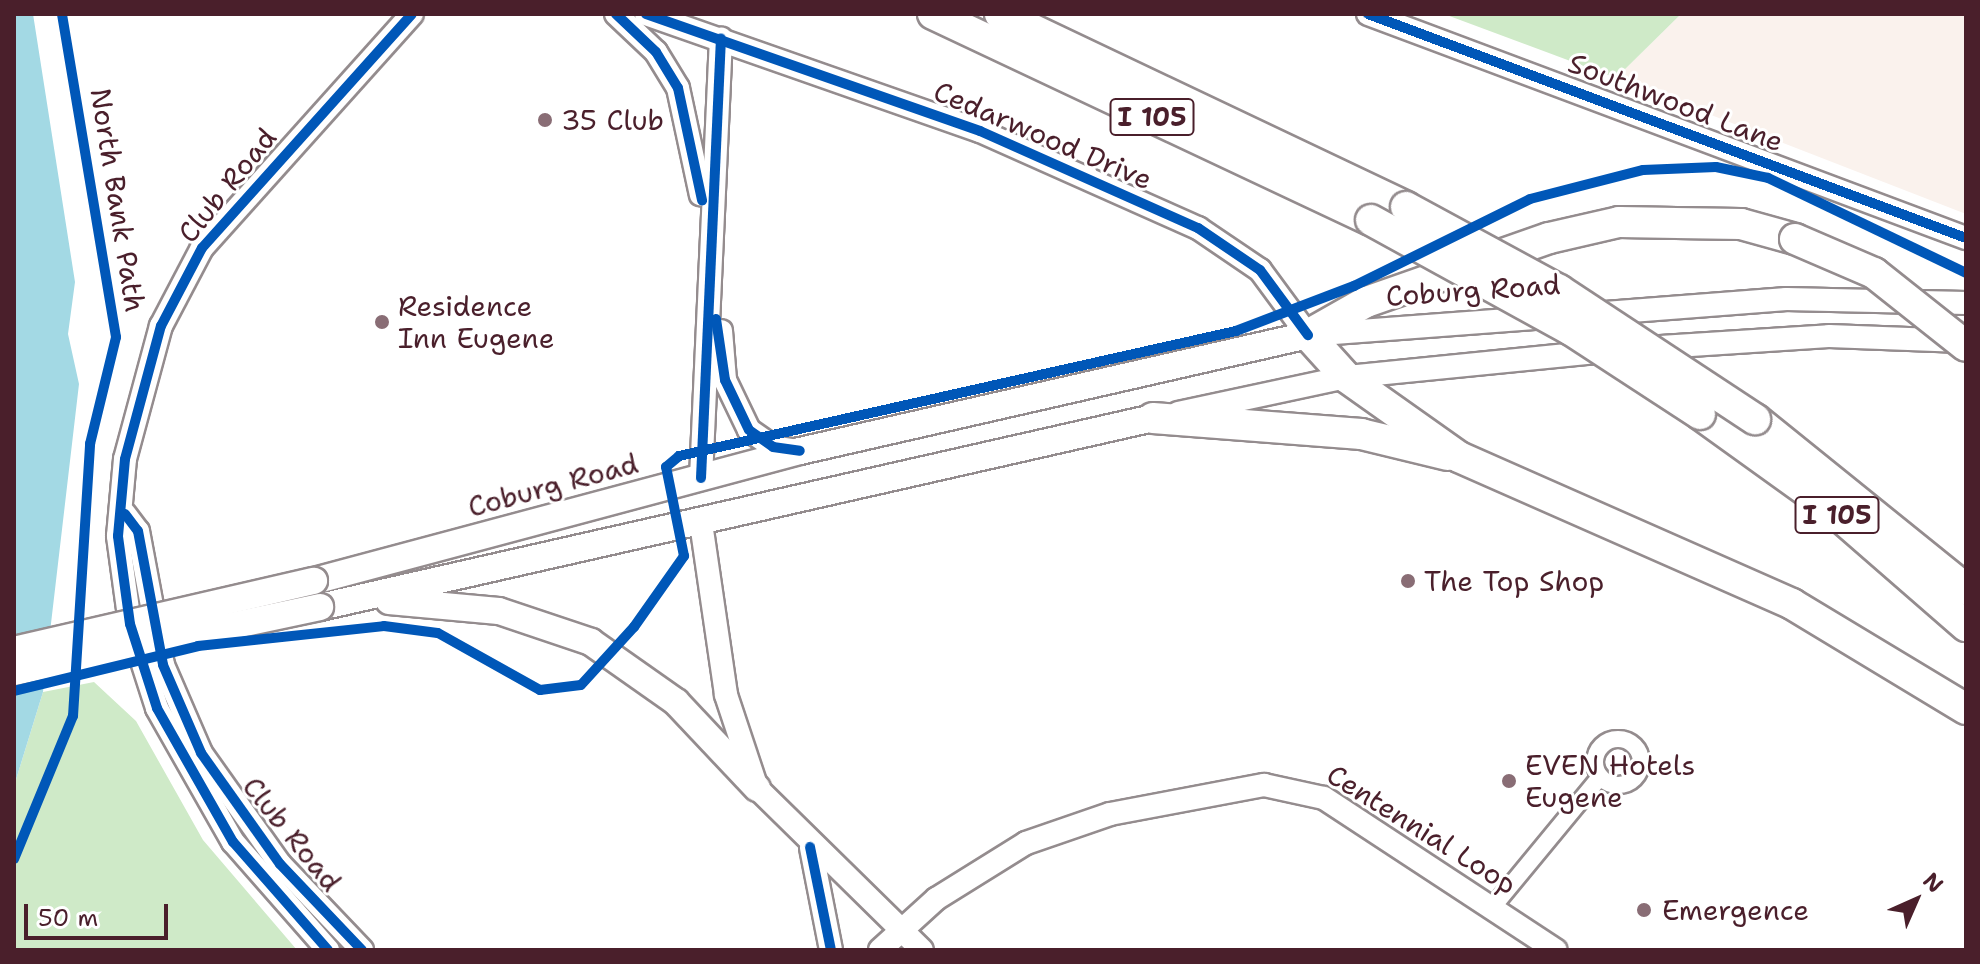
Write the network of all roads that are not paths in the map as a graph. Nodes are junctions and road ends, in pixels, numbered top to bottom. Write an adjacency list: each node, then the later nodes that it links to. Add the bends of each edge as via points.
1 (412, 14): 20 (main road, Club Road, via 202,248 161,326 133,410)
2 (616, 14): 8 (main road, via 656,52 678,88)
3 (646, 14): 7 (main road, Cedarwood Drive)
4 (933, 14): 24 (highway, I 105, bridge, via 1371,220 1559,322 1828,506)
5 (1000, 14): 22 (highway, I 105, bridge, via 1406,207 1559,290 1755,419)
6 (1368, 14): 9 (main road, Southwood Lane)
7 (721, 38): 8 (main road); 12 (main road, Cedarwood Drive, via 980,131 1198,228 1260,270)
8 (707, 229): 11 (main road)
9 (1966, 238)
10 (1966, 303): 12 (main road, Coburg Road, via 1786,299)
11 (712, 311): 17 (main road, via 724,335 725,380 749,430 773,447); 18 (main road)
12 (1308, 335): 13 (highway, bridge, via 1366,302 1549,238 1619,222 1741,224 1795,239 1874,273); 14 (highway); 17 (main road, Coburg Road)
13 (1966, 343): 14 (main road, via 1829,336)
14 (1346, 377): 15 (main road); 16 (highway)
15 (1153, 418): 16 (highway); 21 (main road)
16 (1413, 440): 27 (highway, via 1792,604)
17 (800, 451): 18 (main road, Coburg Road)
18 (701, 478): 19 (main road, Coburg Road)
19 (636, 495): 21 (main road, via 670,499); 25 (main road, Coburg Road, bridge, via 314,581)
20 (125, 514): 33 (main road, Club Road, via 118,536 130,624 157,708 233,842); 34 (main road, Club Road, via 138,531 163,665 201,753 280,864)
21 (701, 523): 23 (main road); 29 (main road, via 726,695)
22 (1966, 589)
23 (366, 600): 26 (main road, bridge); 29 (main road, via 467,606 557,628 633,668)
24 (1966, 626)
25 (14, 650)
26 (14, 672)
27 (1966, 709)
28 (1600, 777): 31 (street)
29 (757, 788): 30 (main road)
30 (810, 847): 32 (main road); 35 (main road)
31 (1492, 908): 32 (main road, Centennial Loop, via 1324,798 1264,785 1057,830 936,899); 38 (main road, Centennial Loop)
32 (899, 929): 36 (main road); 37 (main road)
33 (328, 950)
34 (362, 950)
35 (831, 950)
36 (880, 950)
37 (922, 950)
38 (1555, 950)

